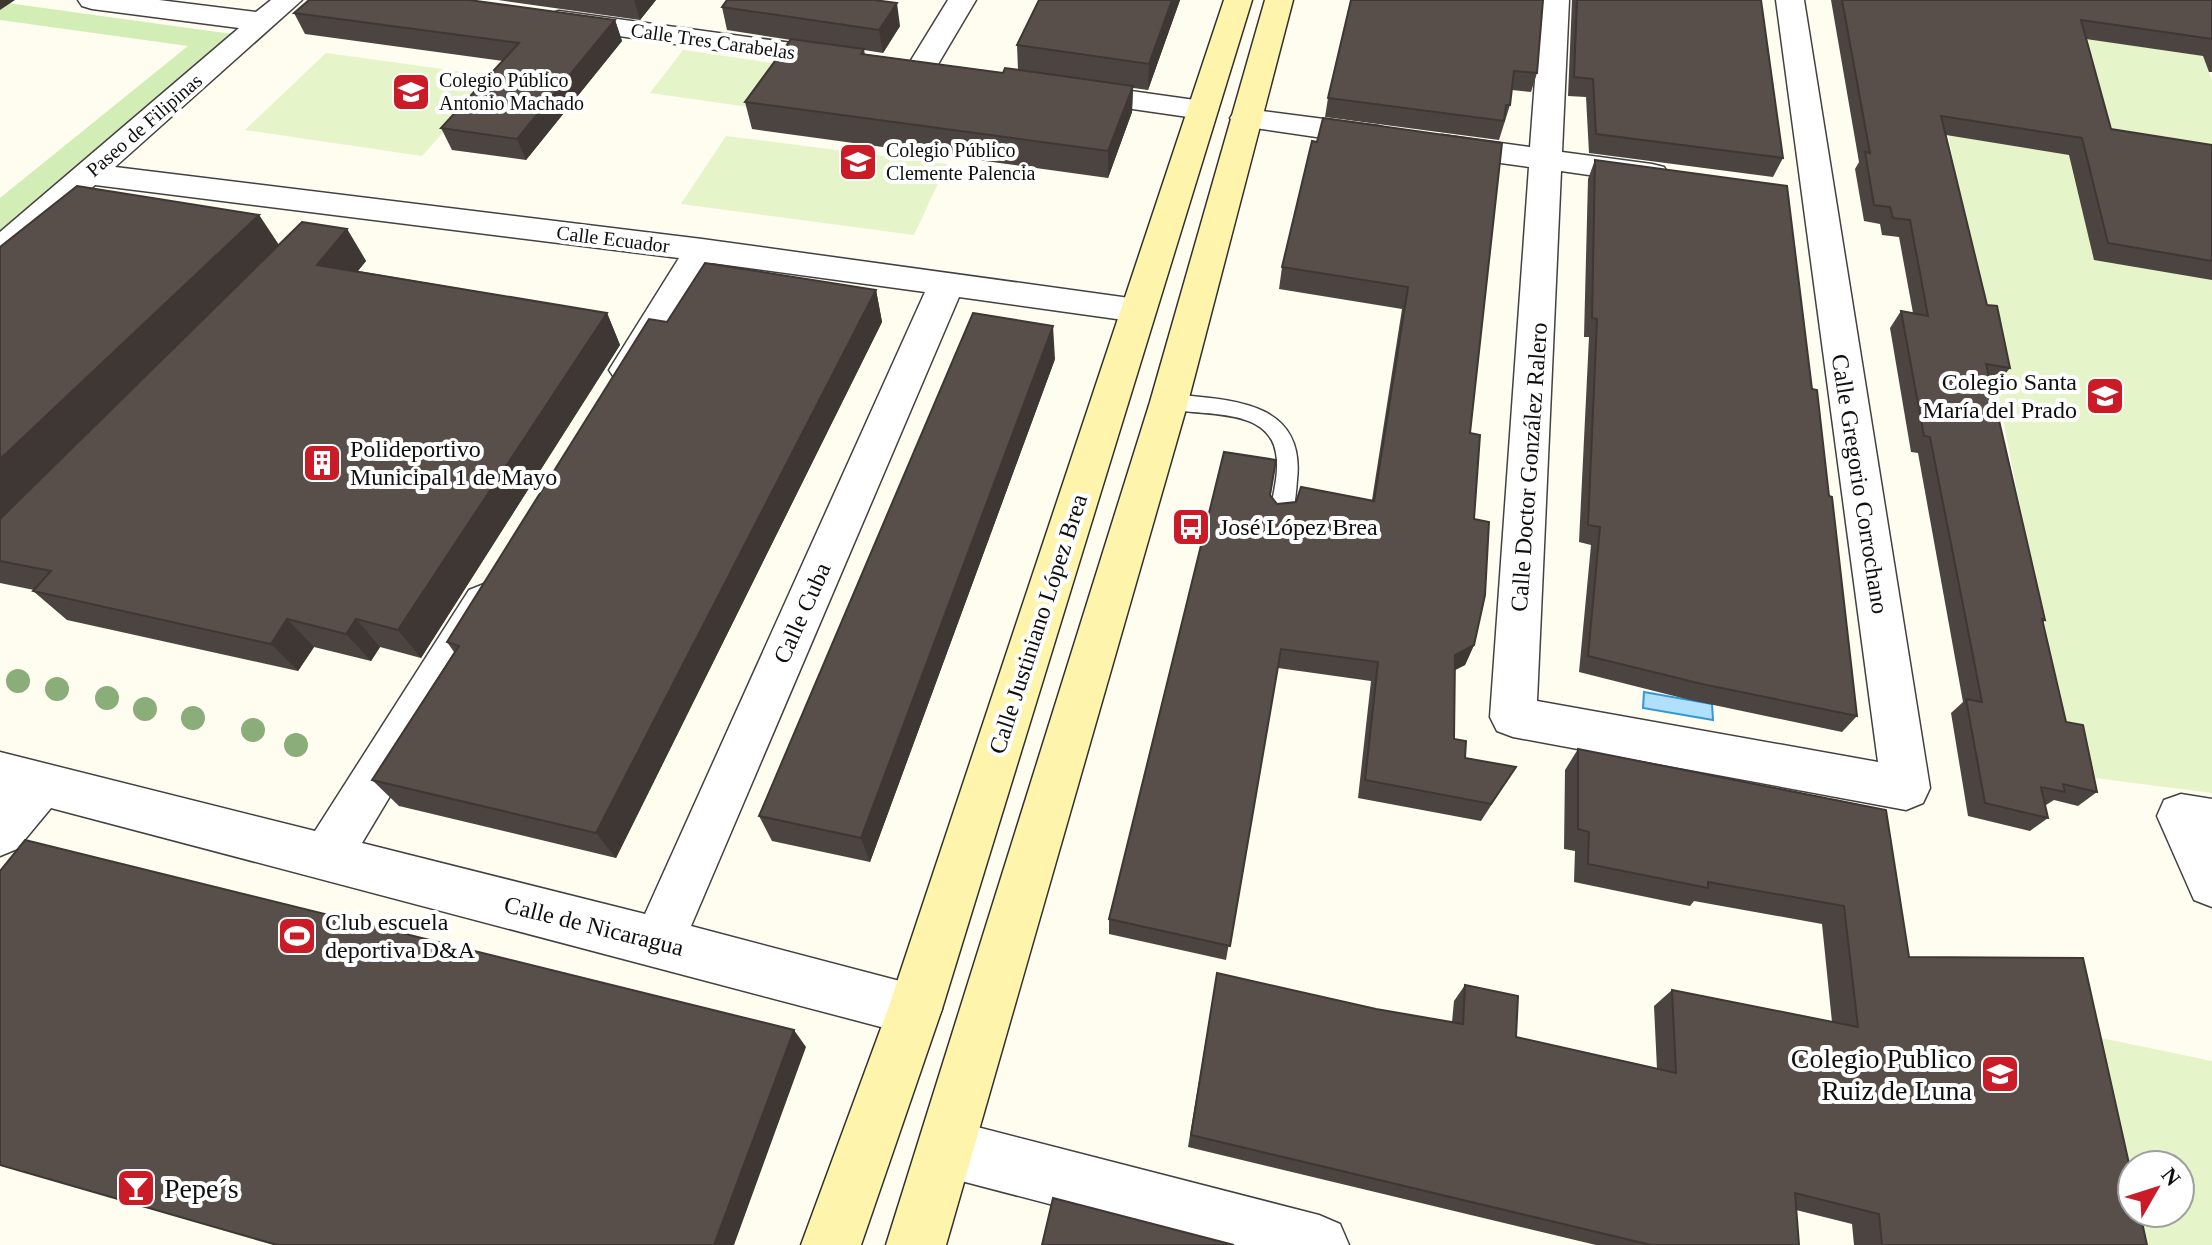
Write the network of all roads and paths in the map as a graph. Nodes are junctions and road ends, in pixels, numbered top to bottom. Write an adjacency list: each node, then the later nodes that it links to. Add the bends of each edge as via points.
1 (92, 0): 9 (street)
2 (288, 0): 9 (street, Paseo de Filipinas)
3 (962, 0): 10 (street)
4 (1238, 0): 13 (street, Calle Justiniano López Brea)
5 (1279, 0): 14 (street)
6 (1555, 0): 15 (street, Calle Doctor González Ralero)
7 (1790, 0): 28 (street, Calle Gregorio Corrochano, via 1802,195 1906,788)
8 (525, 15): 10 (street, Calle Tres Carabelas)
9 (263, 22): 16 (street, Paseo de Filipinas)
10 (920, 70): 11 (street, Calle Tres Carabelas)
11 (951, 75)
12 (1045, 88): 13 (street)
13 (1202, 110): 23 (street, Calle Justiniano López Brea)
14 (1246, 118): 15 (street); 25 (street)
15 (1547, 160): 17 (street); 28 (street, Calle Doctor González Ralero, via 1513,717)
16 (88, 174): 18 (street, Calle Ecuador); 20 (street, Paseo de Filipinas)
17 (1682, 179)
18 (346, 206): 19 (street); 21 (street, Calle Ecuador)
19 (313, 239)
20 (0, 250)
21 (702, 250): 22 (street, Calle Ecuador); 24 (street)
22 (947, 283): 23 (street, Calle Ecuador); 34 (street, Calle Cuba)
23 (1138, 310): 35 (street, Calle Justiniano López Brea)
24 (610, 398)
25 (1169, 402): 26 (lane, via 1253,415 1278,432 1287,453); 36 (street)
26 (1281, 516)
27 (502, 574): 32 (street)
28 (1727, 755)
29 (20, 778): 31 (street, Calle de Nicaragua); 32 (street, Calle de Nicaragua)
30 (2212, 821): 33 (street, via 2181,816)
31 (0, 833)
32 (326, 858): 34 (street, Calle de Nicaragua)
33 (2212, 883)
34 (658, 943): 35 (street, Calle de Nicaragua)
35 (915, 1009): 37 (street, Calle Justiniano López Brea)
36 (946, 1148): 38 (street); 39 (street)
37 (831, 1245)
38 (916, 1245)
39 (1319, 1245)

